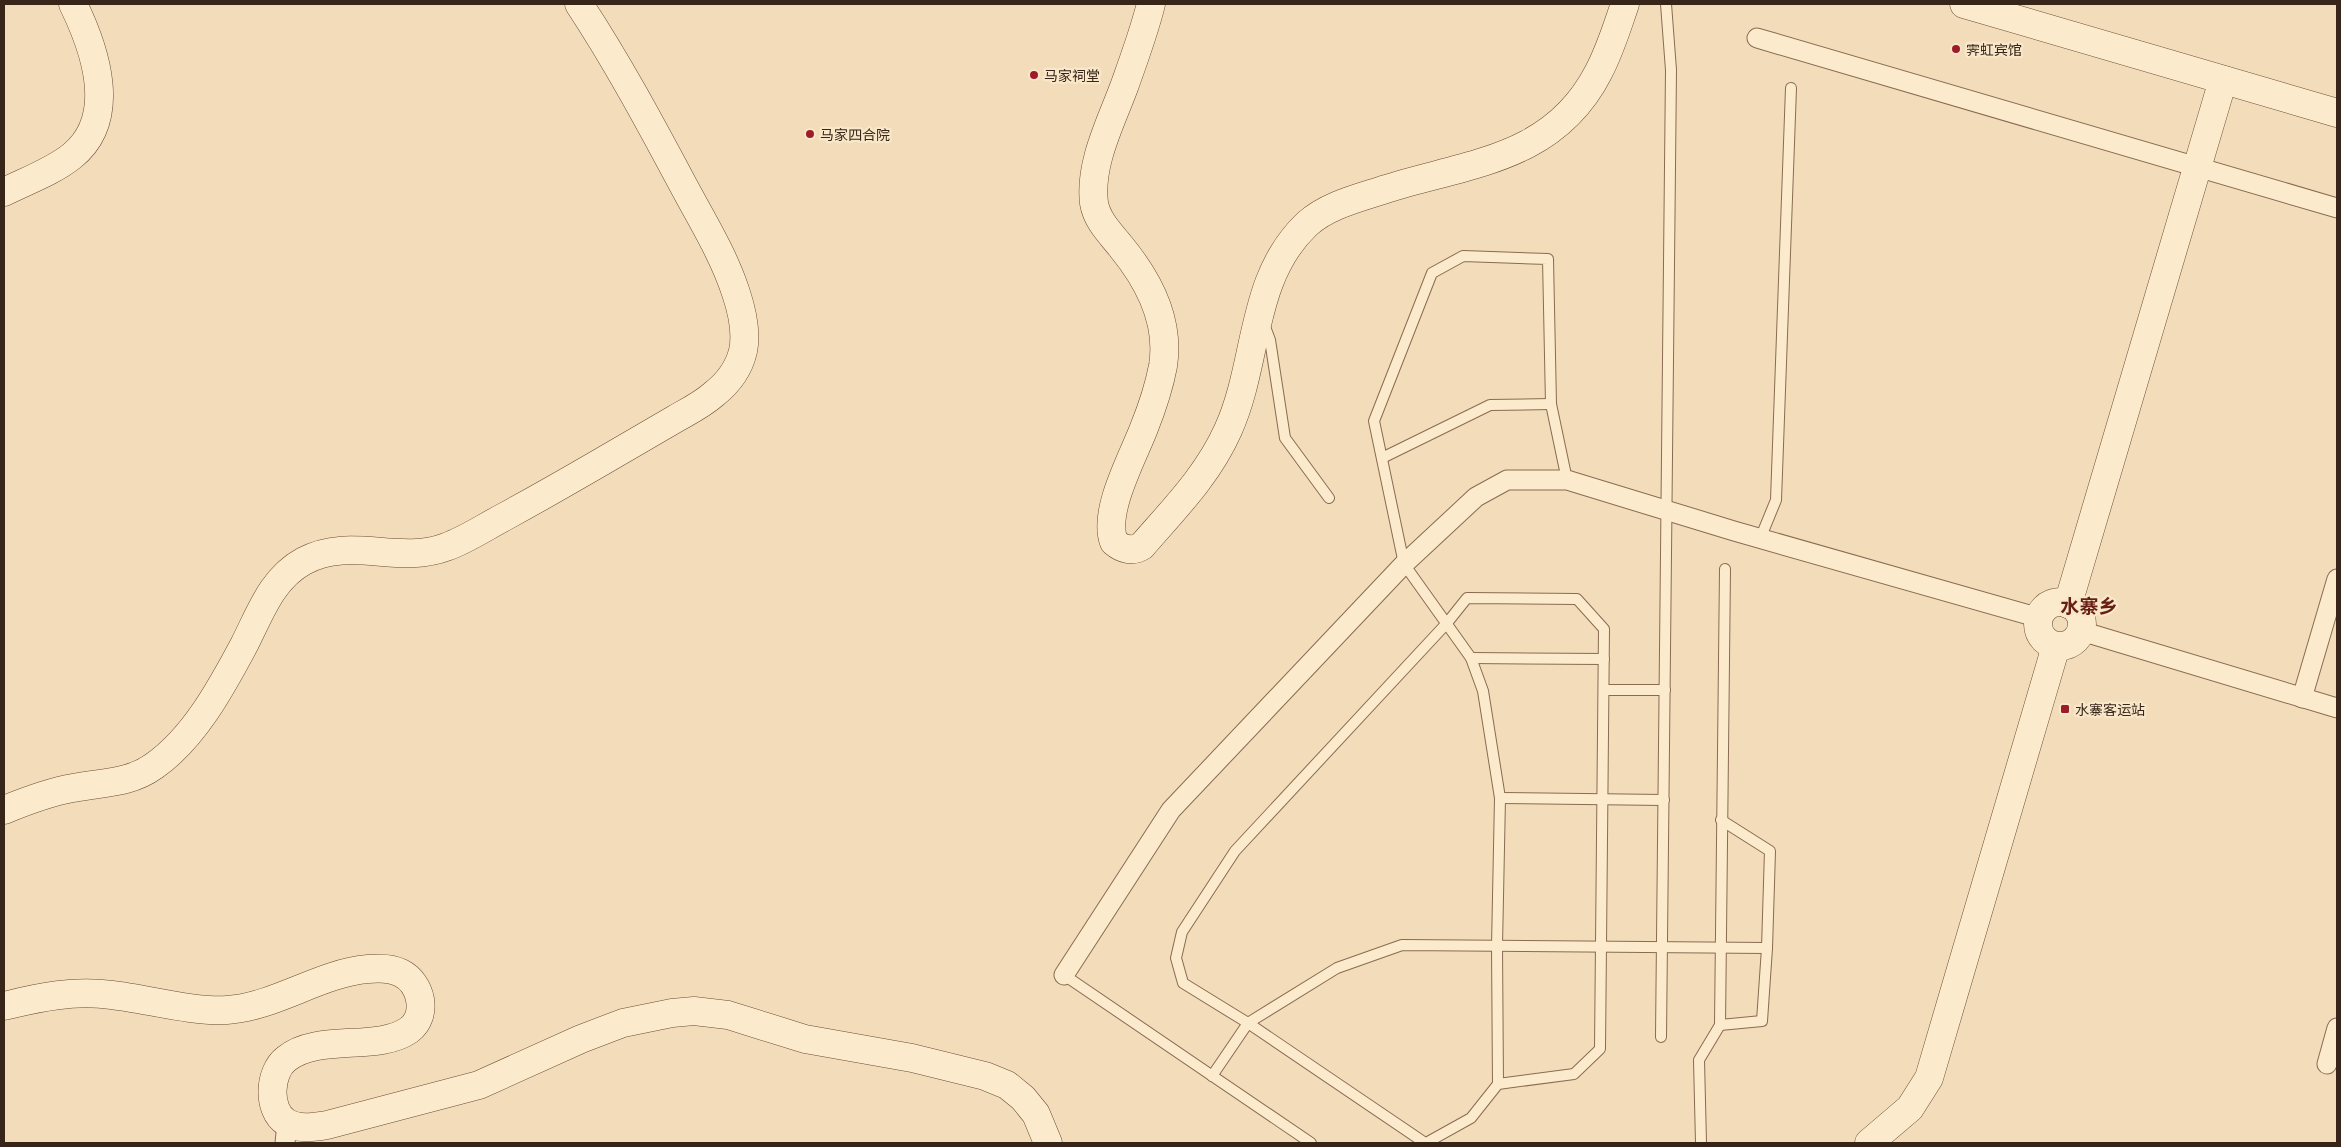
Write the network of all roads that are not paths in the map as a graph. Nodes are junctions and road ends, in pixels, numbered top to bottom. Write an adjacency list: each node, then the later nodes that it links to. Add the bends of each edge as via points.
1 (73, 4): 12 (main road, via 91,48 99,85 100,99 92,132 85,144 64,162)
2 (579, 4): 38 (main road, via 669,158 737,294 744,332 742,352 733,374 703,402 565,483 448,546 414,554 340,550 318,555 298,565 269,594 213,698 166,756 128,780 64,790)
3 (1151, 4): 14 (main road, via 1101,151 1094,186 1094,203 1100,220 1135,265 1152,294 1164,342 1156,396 1112,513 1111,535 1119,547 1134,549 1142,546 1195,485 1215,456 1240,398)
4 (1625, 4): 14 (main road, via 1598,74 1579,103 1554,128 1508,155 1362,197 1317,217 1298,234 1280,259)
5 (1666, 4): 19 (lane, via 1672,70)
6 (1964, 4): 8 (main road)
7 (1757, 38): 11 (street)
8 (2223, 80): 10 (main road); 11 (main road)
9 (1791, 88): 20 (lane, via 1776,500)
10 (2337, 113)
11 (2198, 167): 13 (street); 24 (main road)
12 (4, 192)
13 (2337, 208)
14 (1259, 312): 18 (lane, via 1270,340 1285,438)
15 (1552, 404): 16 (lane, via 1490,405); 16 (lane, via 1548,259 1462,256 1432,273 1374,421); 17 (lane)
16 (1382, 458): 21 (lane)
17 (1567, 480): 19 (street); 21 (street, via 1507,480 1476,498)
18 (1329, 498)
19 (1666, 509): 20 (street); 32 (lane)
20 (1760, 539): 25 (street)
21 (1404, 564): 26 (lane); 45 (street, via 1171,810)
22 (1725, 569): 39 (lane)
23 (2337, 579): 33 (street)
24 (2068, 604): 25 (main road, via 2049,606); 27 (main road, via 2080,616)
25 (2040, 618): 28 (main road, via 2040,633)
26 (1447, 623): 29 (lane); 30 (lane, via 1467,598 1578,599 1604,629); 47 (lane, via 1235,851 1182,932 1176,958 1183,984)
27 (2081, 631): 28 (main road, via 2072,643); 33 (street)
28 (2056, 646): 59 (main road, via 1929,1078 1910,1108)
29 (1471, 658): 30 (lane); 35 (lane, via 1483,691)
30 (1604, 659): 31 (lane)
31 (1604, 690): 32 (lane); 36 (lane)
32 (1665, 690): 37 (lane)
33 (2302, 698): 34 (street)
34 (2337, 708)
35 (1500, 798): 36 (lane); 40 (lane)
36 (1602, 799): 37 (lane); 41 (lane)
37 (1664, 800): 42 (lane)
38 (4, 810)
39 (1721, 820): 43 (lane); 44 (lane, via 1770,851)
40 (1497, 946): 41 (lane); 47 (lane, via 1402,945 1337,968); 53 (lane)
41 (1601, 947): 42 (lane); 53 (lane, via 1600,1049 1574,1074)
42 (1662, 947): 43 (lane); 50 (lane)
43 (1720, 948): 44 (lane); 48 (lane)
44 (1767, 948): 48 (lane, via 1762,1021)
45 (1064, 975): 52 (lane)
46 (4, 1006): 54 (main road, via 56,994 87,993 229,1010 364,970 391,970 407,976 418,993 421,1005 418,1021 408,1030 381,1039 305,1050 280,1064 273,1082 273,1093)
47 (1248, 1023): 52 (lane); 57 (lane)
48 (1720, 1025): 58 (lane, via 1699,1060)
49 (2337, 1028): 51 (street)
50 (1661, 1037)
51 (2327, 1064)
52 (1212, 1076): 56 (lane)
53 (1498, 1084): 57 (lane, via 1471,1118)
54 (286, 1133): 55 (main road, via 455,1093 511,1072 602,1030 647,1017 694,1012 728,1015 805,1039 920,1060 985,1076 1007,1085 1023,1098 1036,1114)
55 (1048, 1143)
56 (1311, 1143)
57 (1426, 1143)
58 (1701, 1143)
59 (1869, 1143)

